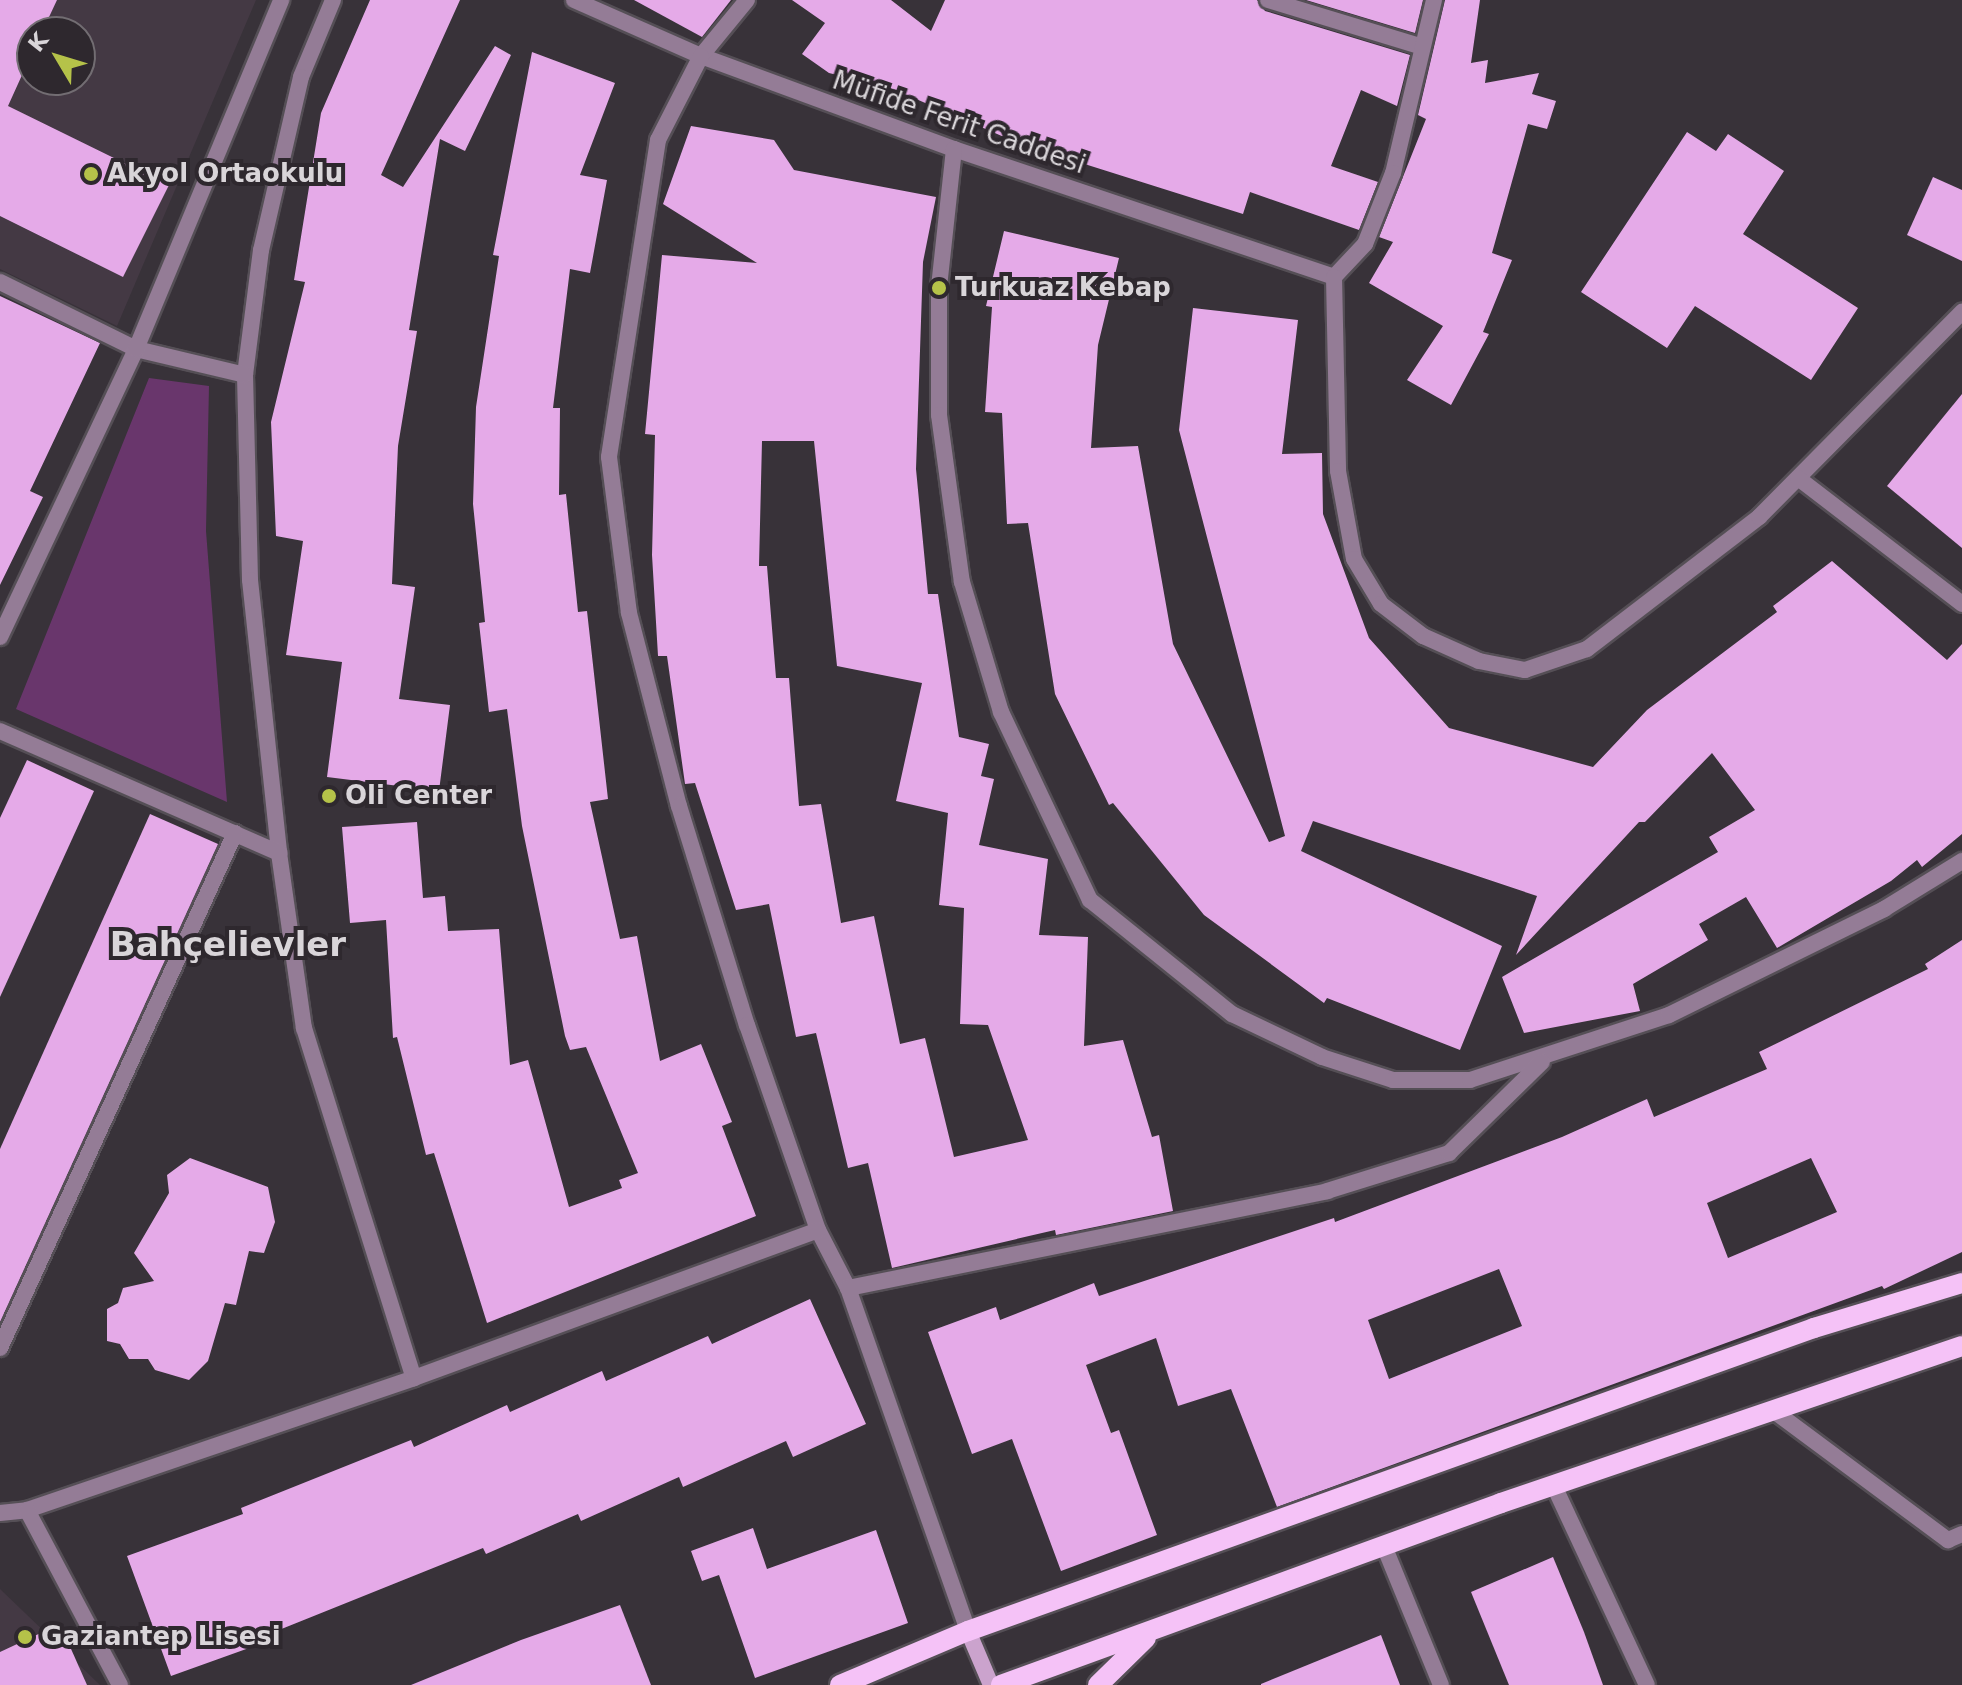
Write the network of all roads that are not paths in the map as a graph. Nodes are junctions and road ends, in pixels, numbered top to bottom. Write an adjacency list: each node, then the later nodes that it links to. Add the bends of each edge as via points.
1 (281, 0): 13 (street)
2 (333, 0): 14 (street, via 294,105 261,250)
3 (574, 0): 8 (street, Müfide Ferit Caddesi)
4 (747, 0): 8 (street)
5 (1268, 0): 7 (street)
6 (1434, 0): 7 (street)
7 (1419, 46): 10 (street, via 1393,173 1365,244)
8 (701, 56): 9 (street, Müfide Ferit Caddesi); 23 (street, via 658,140 609,457 629,613 679,806)
9 (954, 149): 10 (street, Müfide Ferit Caddesi); 22 (street, via 939,288 939,415 962,582 1001,712 1090,900 1232,1014 1322,1057 1393,1080 1470,1080)
10 (1334, 277): 15 (street, via 1338,471 1354,559 1381,604 1423,636 1479,661 1525,670 1587,649 1759,517)
11 (0, 282): 13 (street)
12 (1962, 312): 15 (street)
13 (136, 349): 14 (street); 17 (street)
14 (245, 375): 20 (street, via 250,580)
15 (1798, 478): 16 (street)
16 (1962, 604)
17 (0, 637)
18 (0, 731): 19 (street)
19 (235, 833): 20 (street); 27 (street)
20 (279, 853): 28 (street, via 304,1028)
21 (1962, 861): 22 (street, via 1884,909 1669,1015)
22 (1544, 1059): 25 (street, via 1449,1153 1327,1191)
23 (818, 1230): 25 (street); 28 (street)
24 (1962, 1283): 36 (main road, via 1814,1328)
25 (848, 1288): 36 (street)
26 (1962, 1346): 29 (main road)
27 (0, 1348)
28 (414, 1378): 31 (street)
29 (1774, 1411): 30 (main road); 33 (street, via 1948,1540)
30 (1555, 1488): 34 (main road); 43 (street)
31 (27, 1510): 32 (street); 37 (street)
32 (0, 1513)
33 (1962, 1534)
34 (1384, 1546): 35 (main road); 42 (street)
35 (1157, 1629): 40 (main road); 41 (main road)
36 (968, 1631): 38 (main road); 39 (main road)
37 (120, 1685)
38 (840, 1685)
39 (991, 1685)
40 (1001, 1685)
41 (1098, 1685)
42 (1441, 1685)
43 (1647, 1685)

